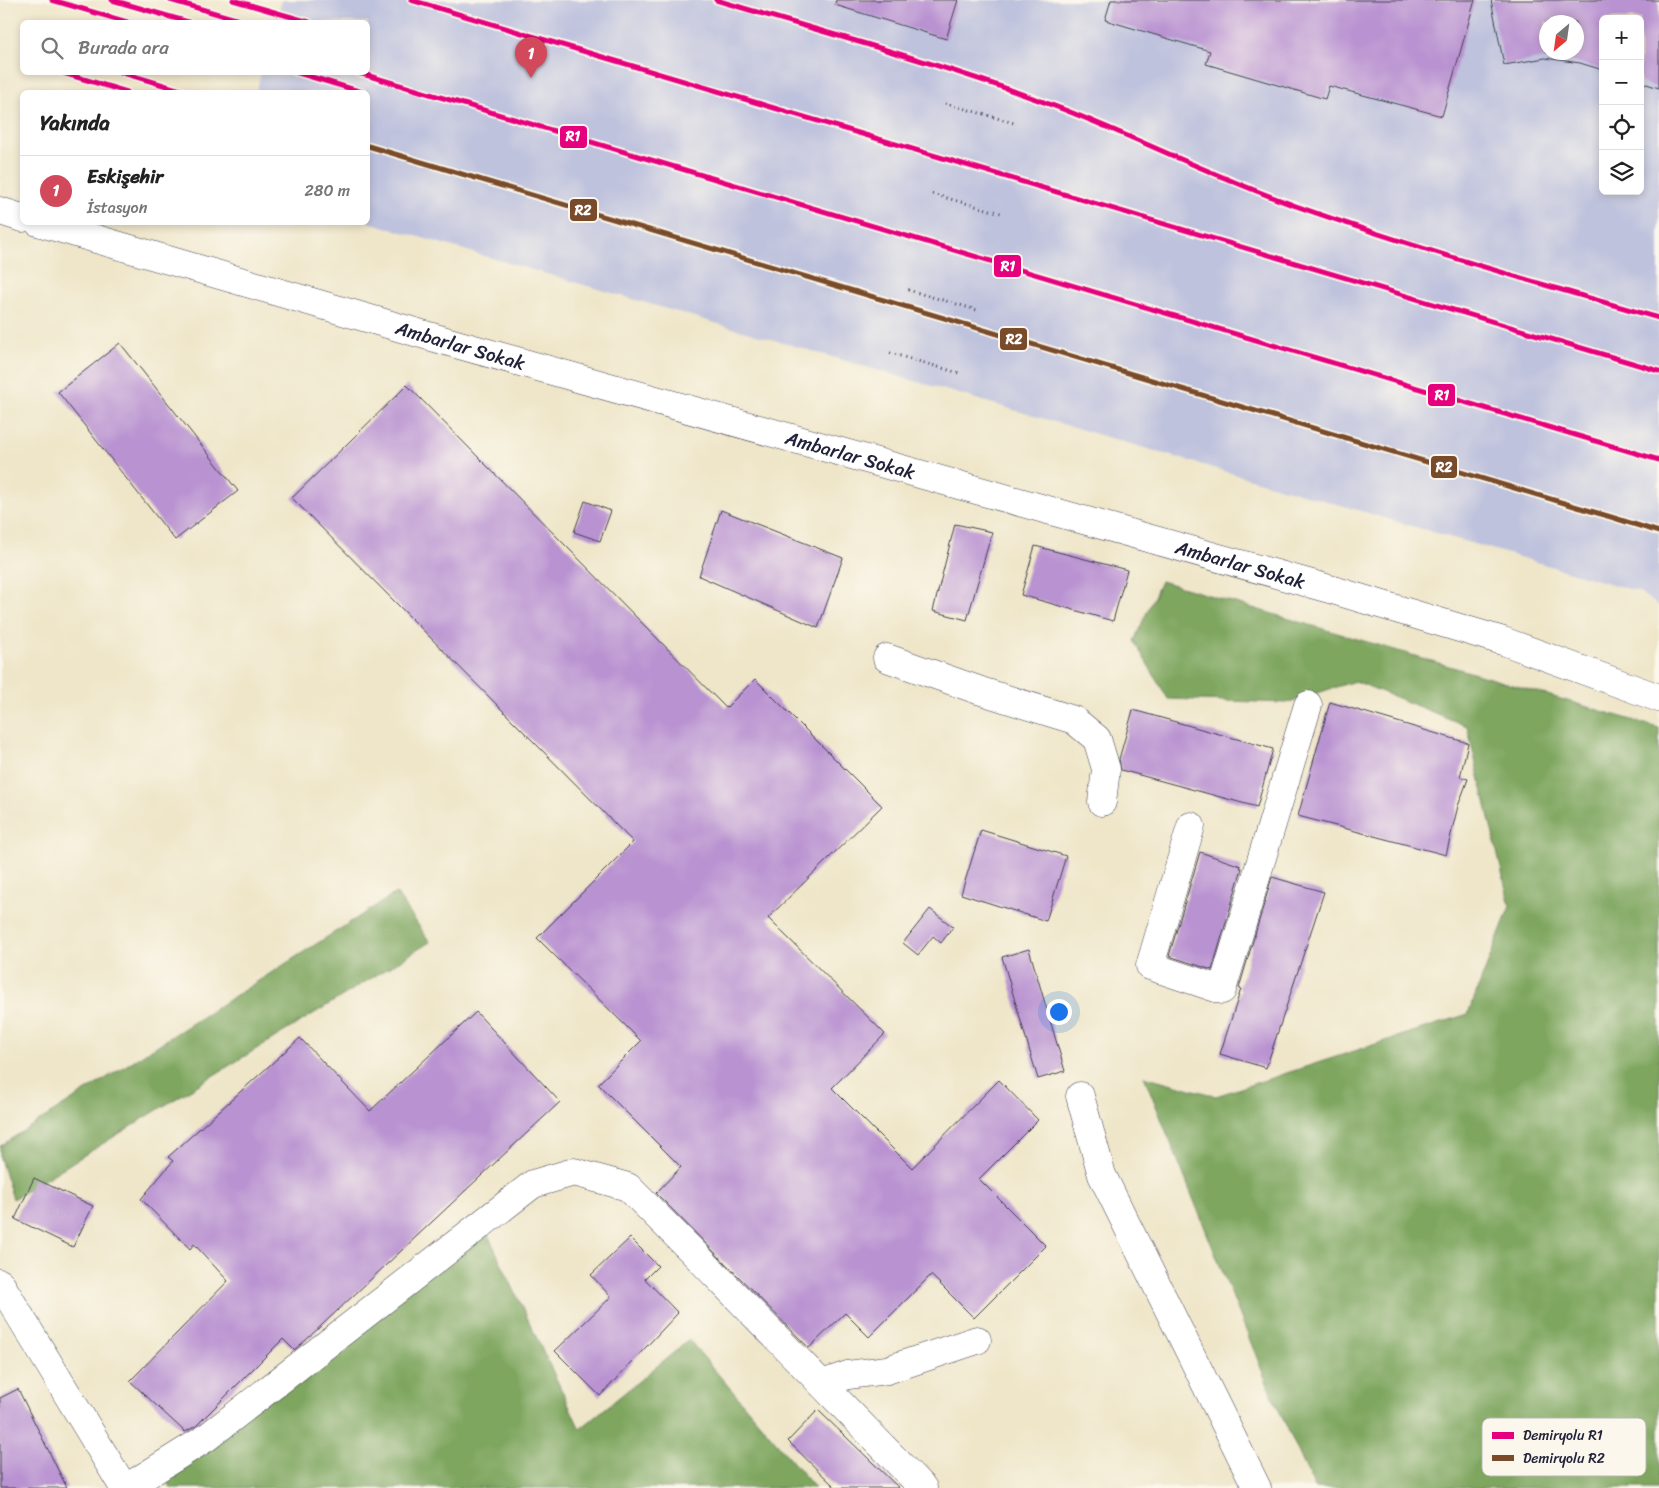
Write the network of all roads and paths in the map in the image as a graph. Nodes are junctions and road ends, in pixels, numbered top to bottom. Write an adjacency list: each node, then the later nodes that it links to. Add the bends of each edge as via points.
1 (945, 104): 2 (path)
2 (1014, 123)
3 (932, 194): 5 (path)
4 (0, 211): 6 (street)
5 (1001, 213)
6 (20, 217)
7 (48, 225): 13 (street, Ambarlar Sokak, via 456,344 1342,593 1503,641)
8 (908, 290): 9 (path)
9 (977, 310)
10 (890, 353): 11 (path)
11 (959, 373)
12 (887, 658): 15 (street, via 1074,720 1097,739 1106,769)
13 (1659, 698)
14 (1308, 705): 16 (street, via 1222,990 1150,966)
15 (1102, 802)
16 (1191, 826)
17 (1080, 1096): 23 (street, via 1102,1175)
18 (0, 1283): 21 (street)
19 (977, 1340): 20 (street, via 887,1370)
20 (822, 1384): 21 (street, via 628,1187 574,1172 534,1184 206,1438); 22 (street)
21 (125, 1488)
22 (924, 1488)
23 (1257, 1488)

